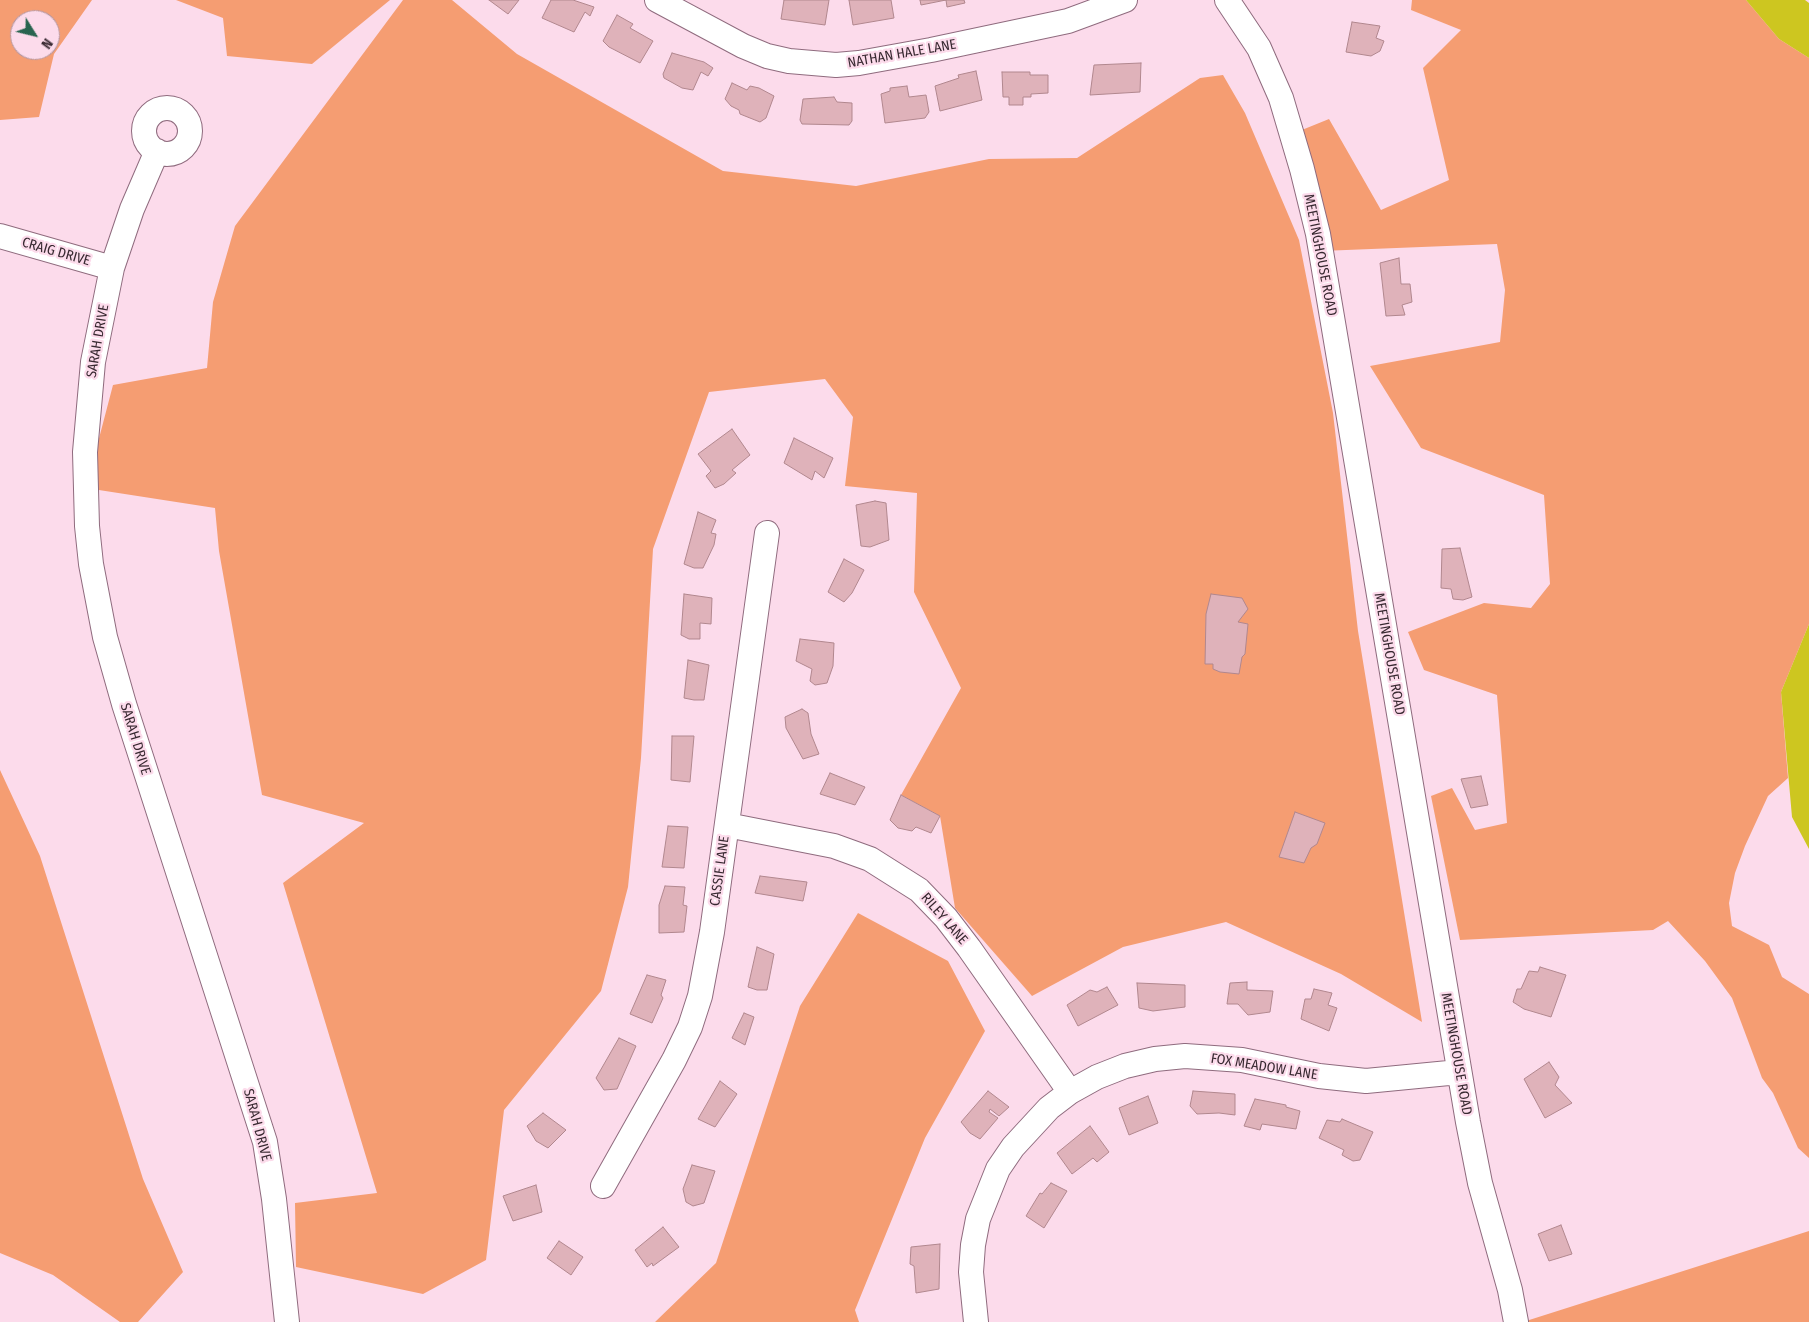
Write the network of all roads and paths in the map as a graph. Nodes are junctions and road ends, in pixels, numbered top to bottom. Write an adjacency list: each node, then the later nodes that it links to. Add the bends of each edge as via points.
1 (657, 0): 2 (street, NATHAN HALE LANE, via 767,56 836,65 932,50 1068,21)
2 (1125, 0)
3 (1227, 0): 9 (street, MEETINGHOUSE ROAD, via 1259,48 1281,98 1318,234)
4 (156, 151): 6 (street, SARAH DRIVE)
5 (0, 236): 6 (street, CRAIG DRIVE)
6 (112, 268): 12 (street, SARAH DRIVE, via 93,362 86,442 87,526 97,600 126,712 265,1142)
7 (767, 533): 8 (street, CASSIE LANE)
8 (727, 825): 10 (street, RILEY LANE, via 834,846 870,859 919,890 969,948); 11 (street, CASSIE LANE, via 707,964 692,1019 674,1060)
9 (1459, 1072): 10 (street, FOX MEADOW LANE, via 1366,1081 1319,1076 1242,1060 1185,1056 1125,1066); 14 (street, MEETINGHOUSE ROAD, via 1480,1183)
10 (1070, 1092): 13 (street, FOX MEADOW LANE, via 1042,1114 1012,1147 987,1194 973,1245 972,1298)
11 (603, 1186)
12 (287, 1322)
13 (976, 1322)
14 (1516, 1322)

